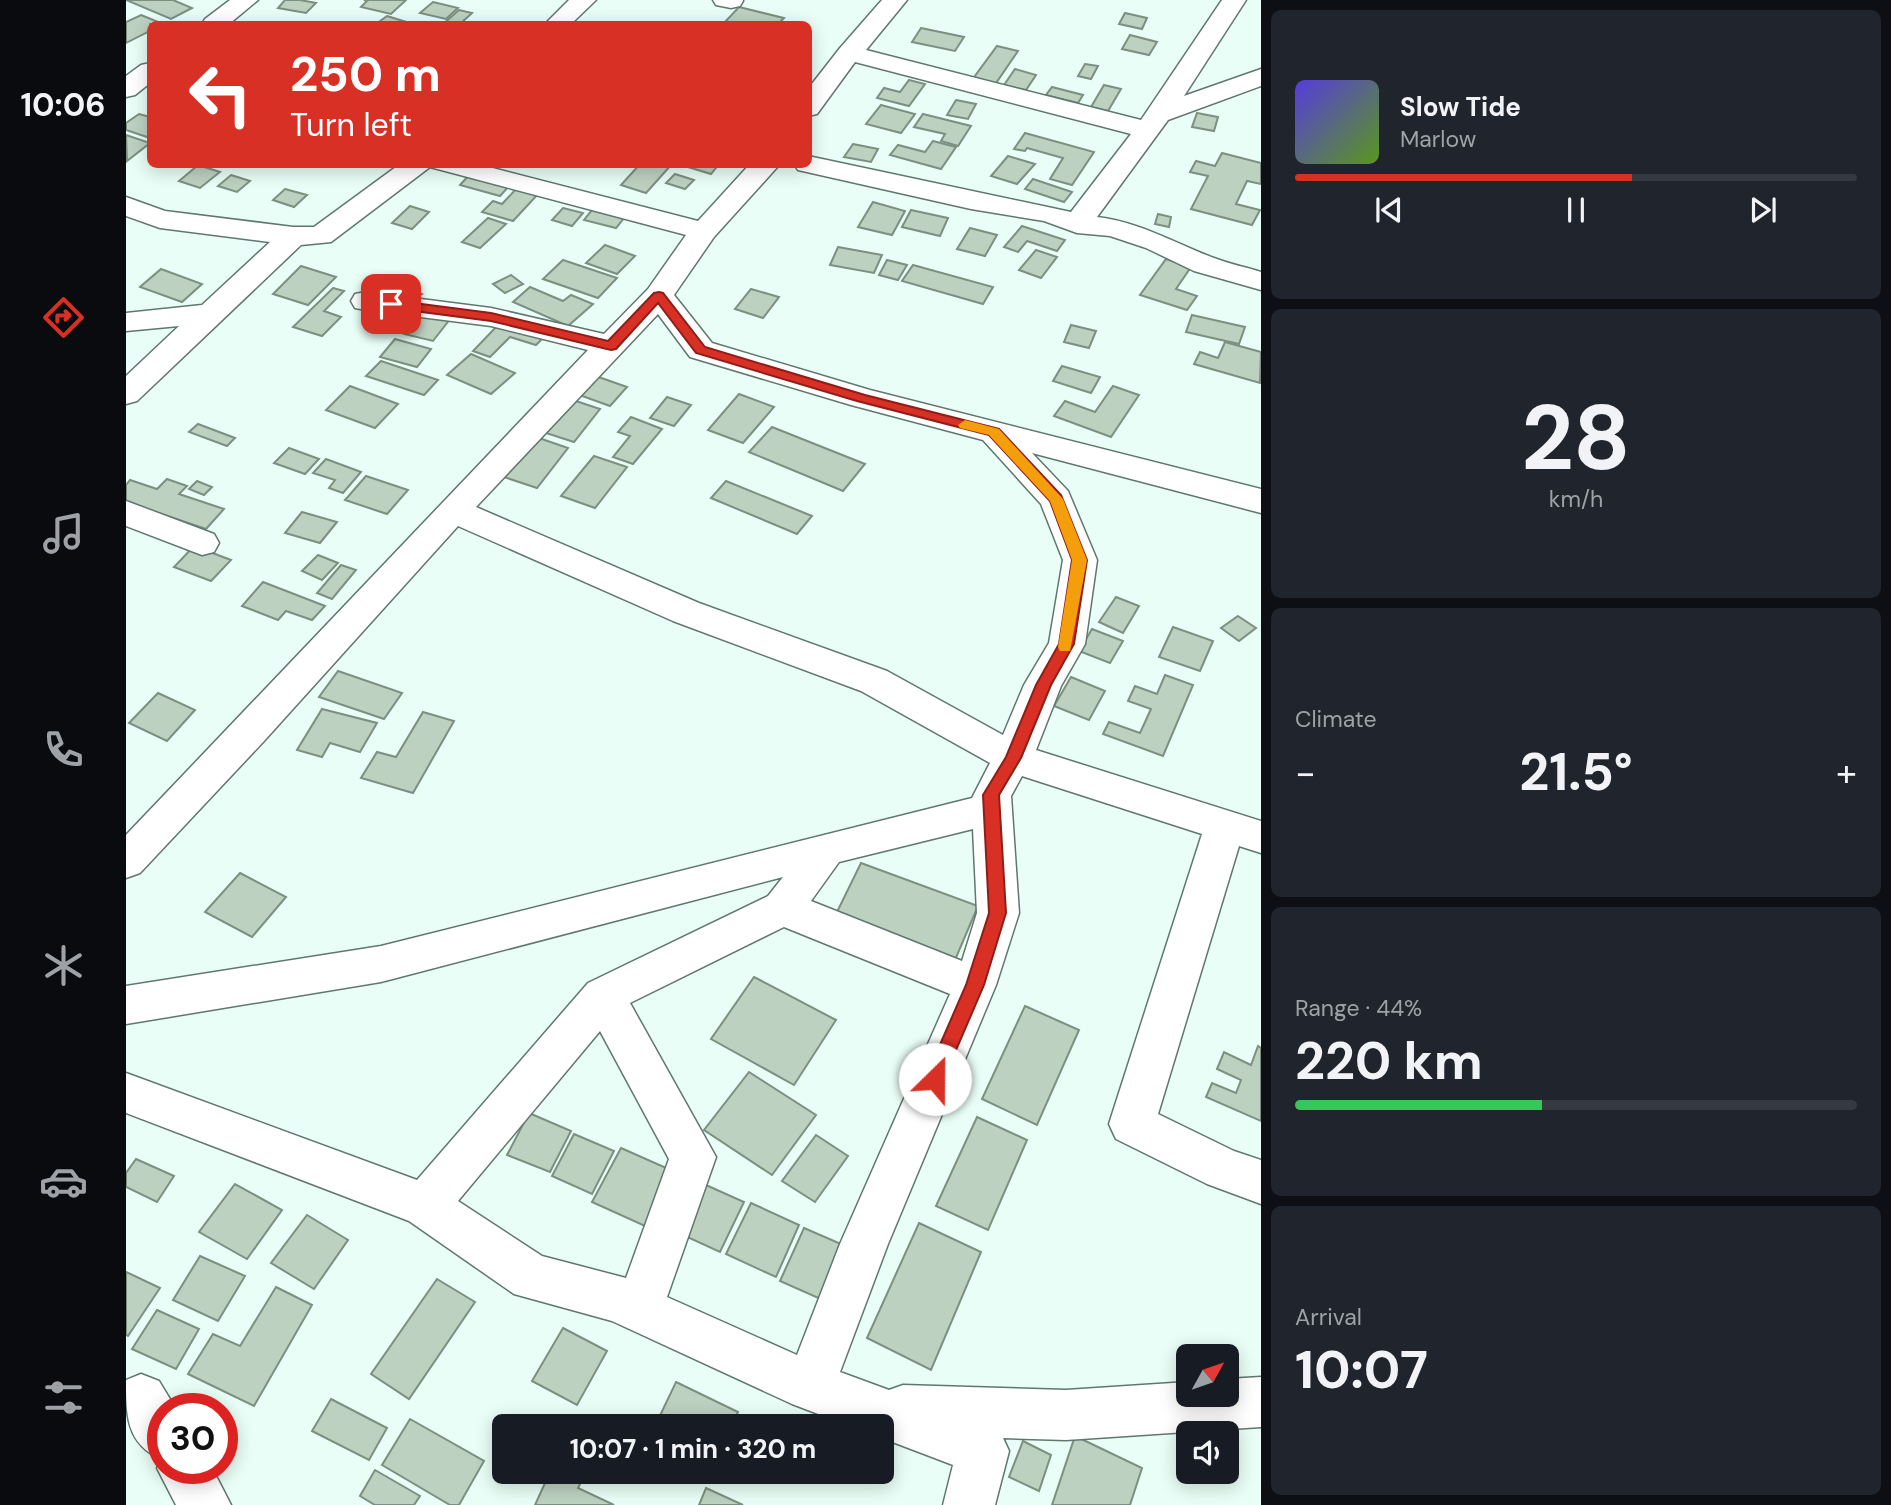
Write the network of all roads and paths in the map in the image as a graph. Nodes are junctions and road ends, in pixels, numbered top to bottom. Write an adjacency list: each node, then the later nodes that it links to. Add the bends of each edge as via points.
1 (246, 0): 5 (street)
2 (584, 0): 6 (street)
3 (895, 0): 7 (street)
4 (1234, 0): 12 (street)
5 (218, 21)
6 (560, 21)
7 (849, 53): 11 (street); 12 (street)
8 (147, 73): 10 (street)
9 (1261, 77): 12 (street)
10 (126, 89)
11 (812, 103)
12 (1153, 122): 20 (street)
13 (812, 165): 20 (street, via 1051,214)
14 (458, 168): 21 (street)
15 (762, 168): 21 (street)
16 (409, 169): 22 (street, via 321,236)
17 (126, 206): 19 (street)
18 (126, 219): 19 (street)
19 (160, 219): 22 (street)
20 (1077, 224): 23 (street, via 1114,228 1204,265)
21 (704, 231): 24 (street)
22 (293, 236): 26 (street)
23 (1261, 281)
24 (659, 295): 28 (street); 30 (street, via 701,350)
25 (366, 301): 28 (street, via 491,317)
26 (210, 314): 27 (street); 29 (street)
27 (126, 322)
28 (611, 346): 32 (street)
29 (126, 394)
30 (994, 432): 31 (street); 35 (street, via 1056,499 1080,560 1066,644)
31 (1261, 501)
32 (453, 510): 35 (street, via 686,612 874,681); 39 (street)
33 (126, 513): 34 (street)
34 (202, 543)
35 (1013, 758): 36 (street, via 991,795); 37 (street)
36 (992, 809): 38 (street); 41 (street, via 998,913)
37 (1243, 832): 45 (street, via 1132,1124)
38 (827, 849): 40 (street); 43 (street, via 382,964)
39 (126, 861)
40 (783, 908): 41 (street); 42 (street)
41 (975, 985): 48 (street, via 864,1244)
42 (603, 996): 46 (street); 47 (street, via 693,1157)
43 (126, 1005)
44 (126, 1093): 46 (street)
45 (1261, 1182)
46 (425, 1205): 47 (street, via 531,1277)
47 (639, 1308): 48 (street)
48 (810, 1386): 50 (street)
49 (1261, 1402): 50 (street, via 1066,1415)
50 (877, 1409): 53 (street, via 983,1451)
51 (193, 1484): 52 (street)
52 (205, 1505)
53 (970, 1505)

